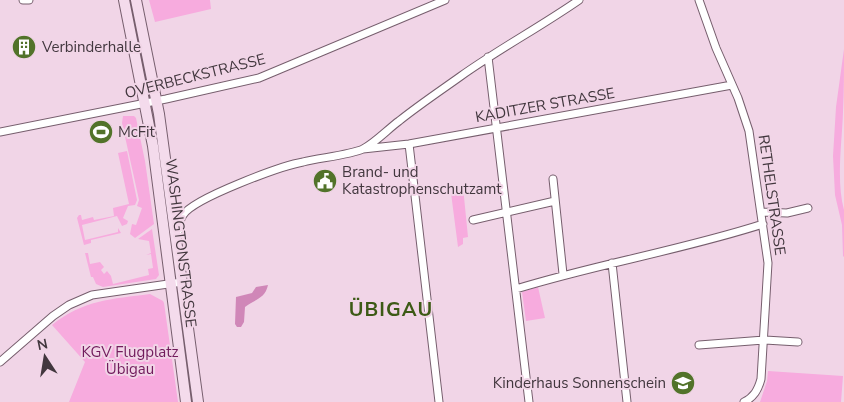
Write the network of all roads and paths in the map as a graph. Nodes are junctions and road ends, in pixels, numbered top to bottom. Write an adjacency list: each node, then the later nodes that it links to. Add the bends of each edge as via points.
1 (124, 0): 9 (main road, WASHINGTONSTRASSE)
2 (136, 0): 8 (main road, WASHINGTONSTRASSE)
3 (445, 0): 8 (street, OVERBECKSTRASSE, via 259,78)
4 (579, 0): 6 (street)
5 (699, 0): 7 (street, RETHELSTRASSE)
6 (488, 57): 10 (street); 13 (street)
7 (732, 85): 10 (street, KADITZER STRASSE); 20 (street, RETHELSTRASSE, via 749,132)
8 (157, 101): 9 (street, OVERBECKSTRASSE); 16 (main road, WASHINGTONSTRASSE)
9 (145, 103): 11 (street, OVERBECKSTRASSE); 27 (main road, WASHINGTONSTRASSE)
10 (496, 127): 12 (street, KADITZER STRASSE); 19 (street)
11 (0, 132)
12 (408, 144): 13 (street, KADITZER STRASSE); 36 (street)
13 (362, 149): 18 (street, KADITZER STRASSE, via 268,172)
14 (553, 179): 15 (street)
15 (555, 201): 19 (street); 25 (street)
16 (172, 205): 18 (street); 23 (main road, WASHINGTONSTRASSE)
17 (808, 208): 20 (street, via 787,213)
18 (188, 209): 23 (street, via 182,215 181,228)
19 (506, 212): 21 (street); 28 (street)
20 (762, 212): 22 (street, RETHELSTRASSE)
21 (473, 220)
22 (763, 224): 24 (street); 29 (street, RETHELSTRASSE, via 768,263)
23 (176, 236): 26 (main road, WASHINGTONSTRASSE)
24 (612, 263): 25 (street); 38 (street)
25 (563, 274): 28 (street)
26 (182, 282): 27 (street); 35 (main road, WASHINGTONSTRASSE)
27 (171, 284): 32 (street, via 92,295 69,305); 34 (main road, WASHINGTONSTRASSE)
28 (516, 289): 37 (street)
29 (765, 340): 30 (street); 31 (street); 33 (street, RETHELSTRASSE, via 762,379 758,390)
30 (798, 342)
31 (700, 345)
32 (0, 362)
33 (747, 400)
34 (186, 402)
35 (198, 402)
36 (439, 402)
37 (529, 402)
38 (627, 402)

